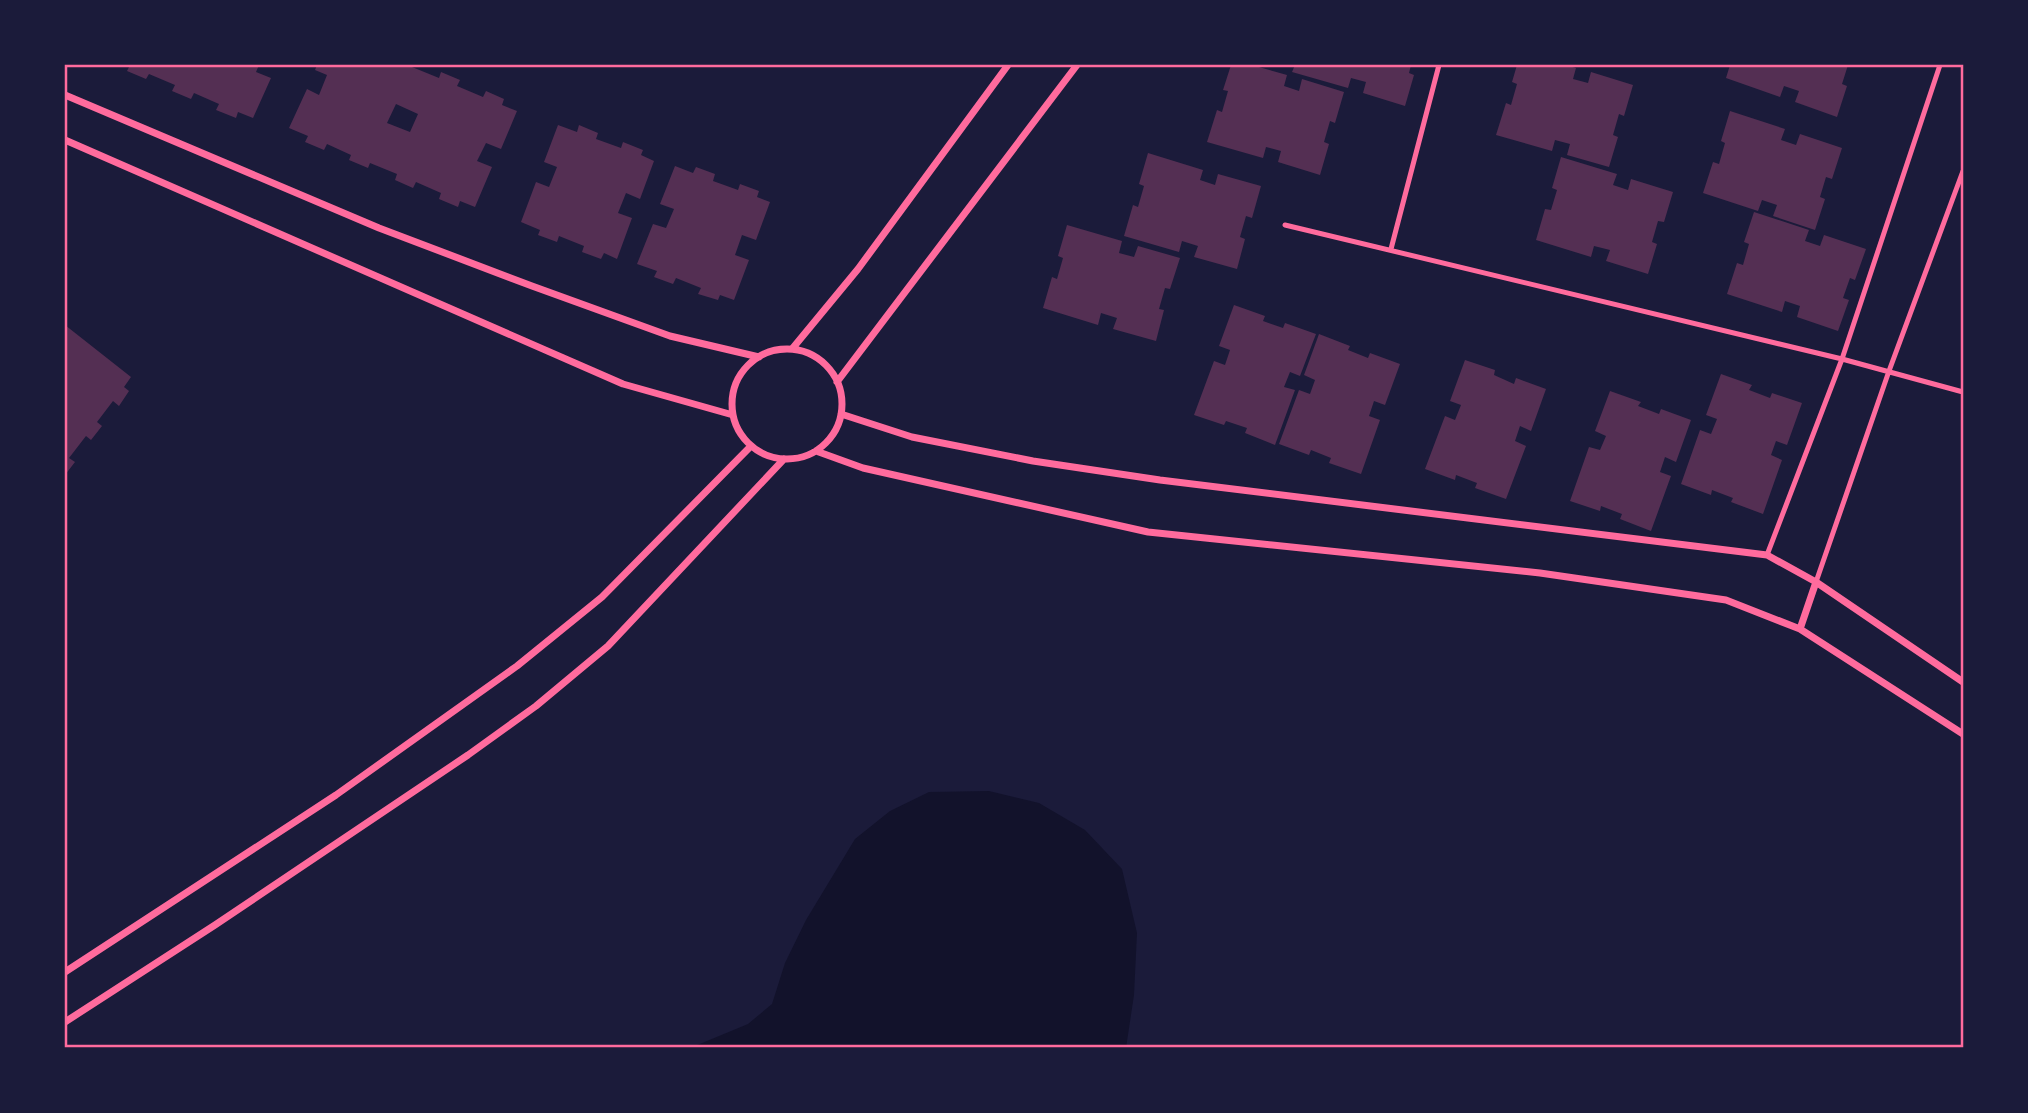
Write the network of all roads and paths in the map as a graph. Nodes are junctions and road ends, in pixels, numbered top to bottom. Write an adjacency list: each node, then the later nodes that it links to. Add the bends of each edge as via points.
1 (1008, 65): 10 (street, via 858,269)
2 (1077, 65): 14 (street)
3 (1439, 65): 9 (lane)
4 (1940, 65): 12 (lane)
5 (65, 95): 11 (street, via 379,228 532,286 670,336)
6 (65, 140): 17 (street, via 623,384)
7 (1963, 171): 13 (lane)
8 (1285, 225): 9 (lane)
9 (1391, 249): 12 (lane)
10 (792, 349): 11 (street); 14 (street, via 813,355)
11 (759, 357): 17 (street, via 737,382)
12 (1842, 359): 13 (lane); 21 (lane)
13 (1889, 371): 15 (lane); 22 (lane)
14 (837, 382): 16 (street)
15 (1963, 392)
16 (841, 414): 19 (street, via 837,429); 21 (street, via 912,437 1033,461)
17 (733, 415): 18 (street)
18 (751, 446): 20 (street); 26 (street, via 602,597 517,666 336,795)
19 (816, 451): 20 (street); 23 (street, via 876,471 1148,532 1540,573 1726,600)
20 (784, 459): 27 (street, via 608,646 536,706)
21 (1767, 555): 22 (street)
22 (1816, 582): 23 (street); 24 (street)
23 (1800, 629): 25 (street)
24 (1963, 682)
25 (1963, 734)
26 (65, 971)
27 (65, 1022)

